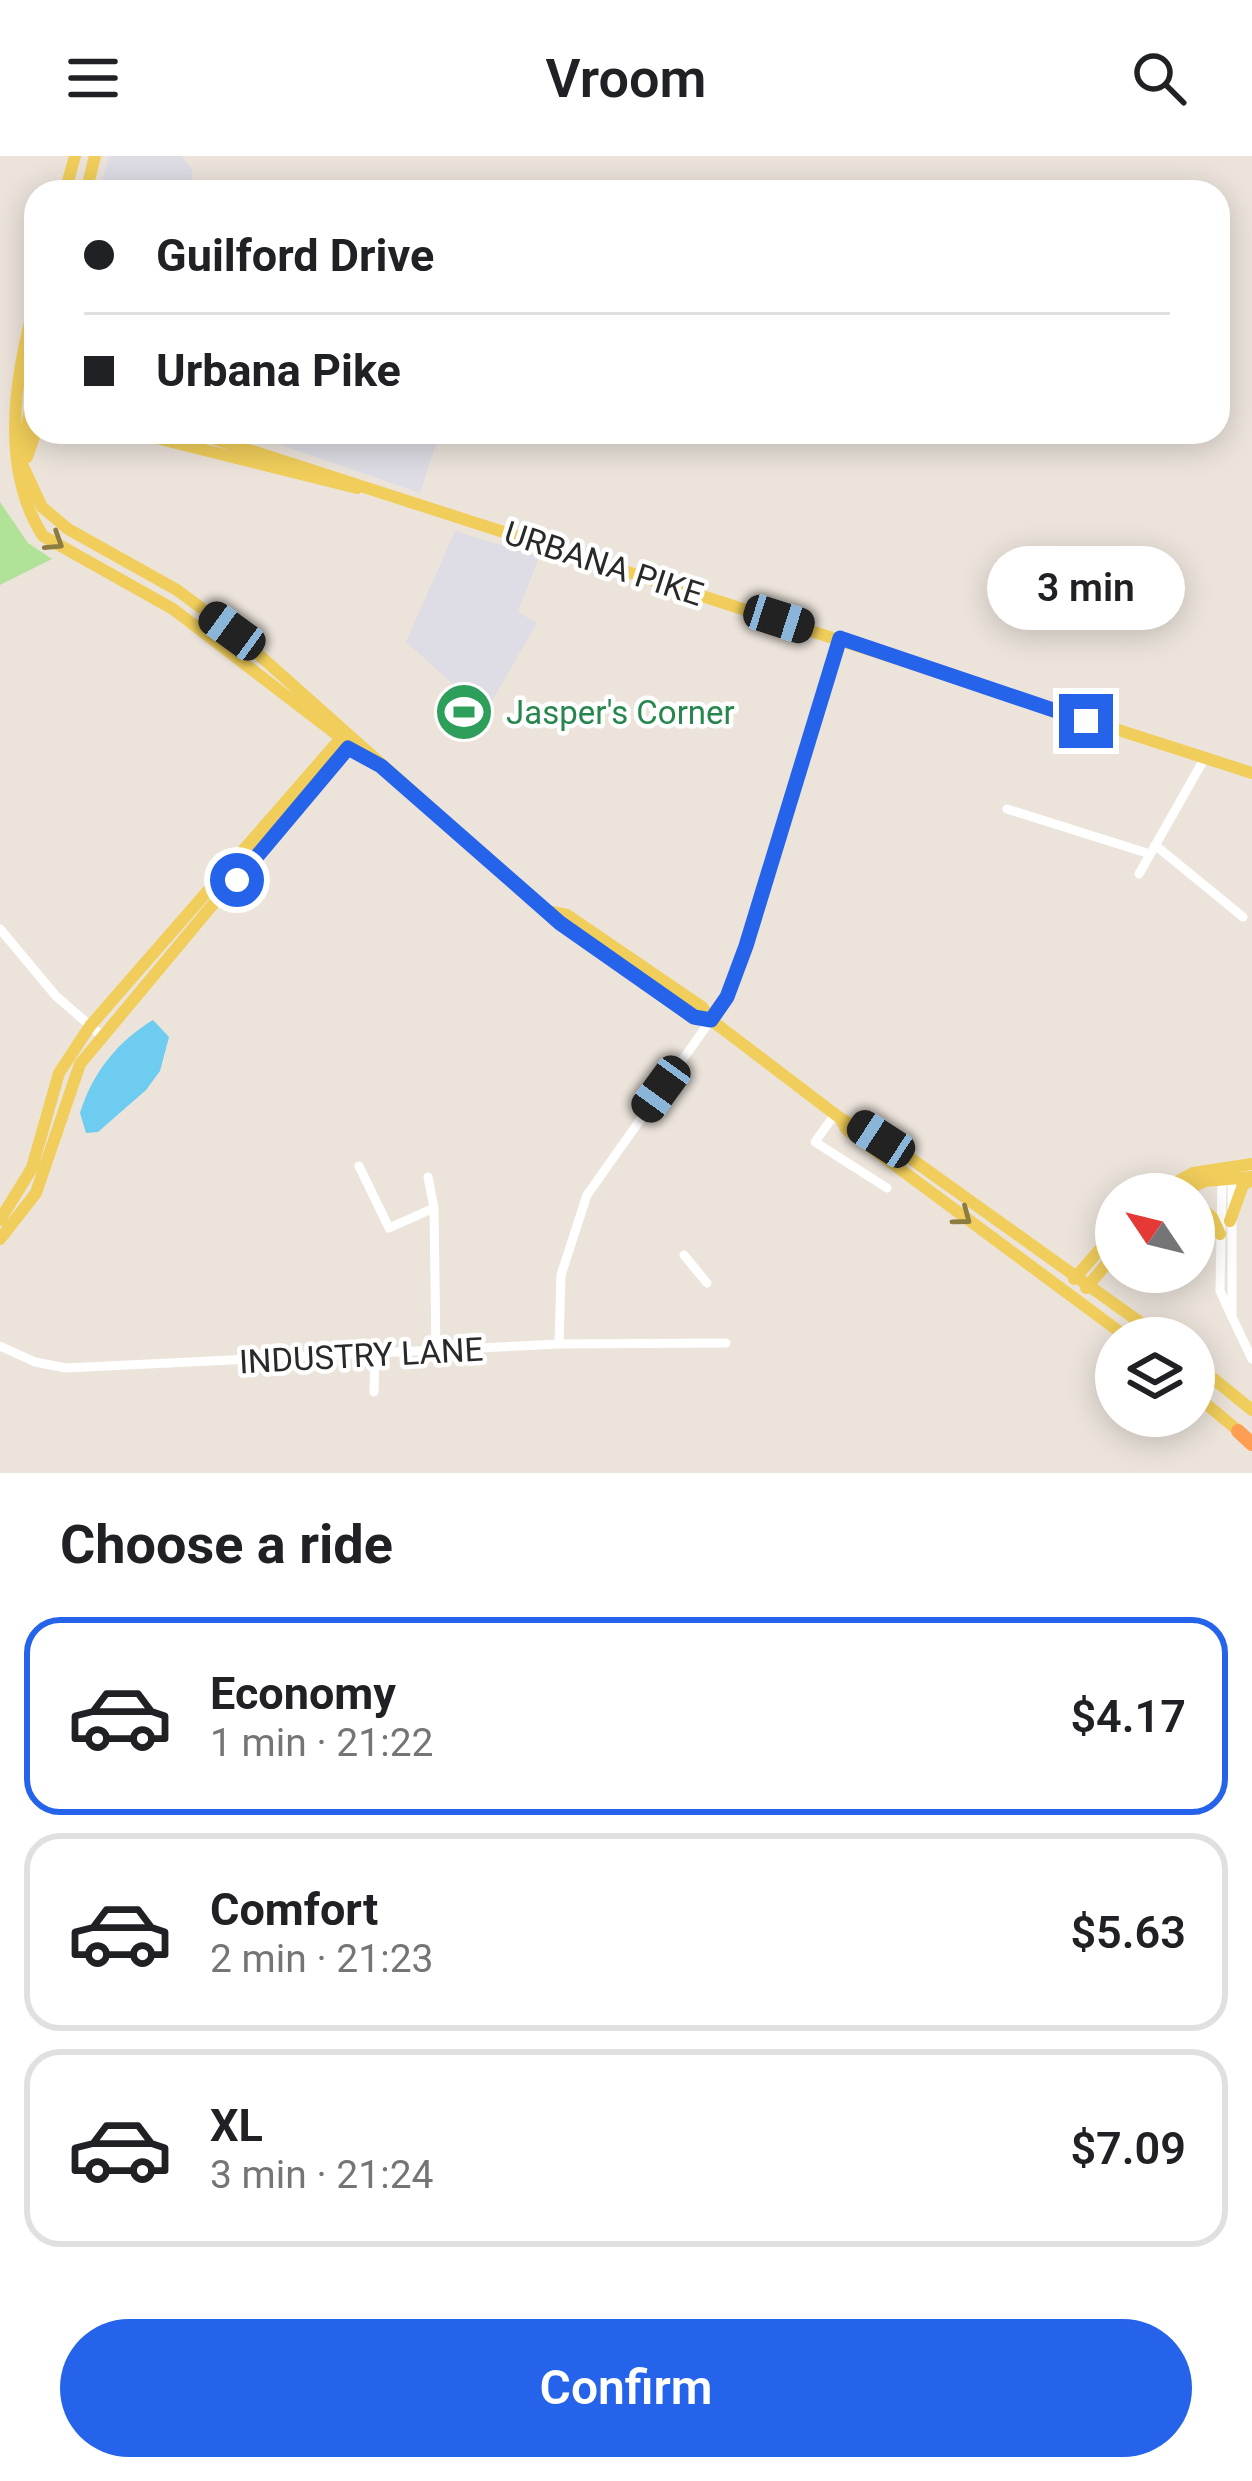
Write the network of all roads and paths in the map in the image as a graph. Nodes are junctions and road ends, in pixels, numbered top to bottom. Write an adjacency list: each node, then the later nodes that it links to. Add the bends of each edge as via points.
1 (24, 342): 2 (main road)
2 (4, 398): 3 (main road)
3 (2, 438): 11 (main road, one-way to 11, via 15,501 43,536 173,609)
4 (24, 443): 9 (main road, via 20,460)
5 (30, 444): 9 (main road)
6 (177, 444): 8 (main road, URBANA PIKE)
7 (230, 444): 8 (main road, URBANA PIKE)
8 (367, 489): 10 (main road, URBANA PIKE)
9 (32, 493): 12 (main road, via 68,529 232,631)
10 (840, 638): 13 (main road, URBANA PIKE); 21 (street, via 746,946)
11 (294, 702): 12 (main road); 15 (main road, via 323,744)
12 (346, 741): 15 (main road); 21 (main road, via 552,912); 22 (main road)
13 (1203, 761): 14 (main road, URBANA PIKE); 17 (street)
14 (1252, 773)
15 (302, 782): 22 (main road)
16 (1007, 809): 17 (street)
17 (1153, 850): 18 (street); 19 (street)
18 (1139, 874)
19 (1243, 917)
20 (0, 929): 22 (street)
21 (711, 1020): 23 (main road); 48 (street, via 587,1195 561,1275)
22 (96, 1031): 33 (main road, via 59,1073 32,1168); 37 (main road, via 69,1084 36,1193)
23 (838, 1116): 31 (street, via 815,1142); 41 (main road); 43 (main road, one-way to 43)
24 (1252, 1164): 26 (main road)
25 (359, 1166): 32 (street, via 389,1228)
26 (1227, 1171): 27 (main road); 28 (main road); 30 (main road); 34 (street); 36 (street)
27 (1215, 1175)
28 (1215, 1176)
29 (428, 1178): 32 (street)
30 (1252, 1178): 34 (main road)
31 (887, 1188)
32 (434, 1208): 50 (street)
33 (0, 1220)
34 (1230, 1220): 46 (street)
35 (1215, 1223): 36 (main road)
36 (1220, 1234): 46 (street, via 1220,1291)
37 (0, 1239)
38 (684, 1255): 42 (street)
39 (1095, 1263): 41 (main road)
40 (1095, 1270): 41 (main road)
41 (1083, 1280): 43 (main road); 45 (main road)
42 (707, 1283)
43 (1071, 1294): 44 (main road)
44 (1101, 1317)
45 (1133, 1317)
46 (1232, 1317): 52 (street)
47 (726, 1342): 48 (street, INDUSTRY LANE)
48 (559, 1344): 50 (street, INDUSTRY LANE)
49 (0, 1346): 51 (street, INDUSTRY LANE, via 66,1368)
50 (436, 1352): 51 (street, INDUSTRY LANE)
51 (375, 1355): 54 (street)
52 (1252, 1359)
53 (1215, 1381): 55 (main road)
54 (374, 1392)
55 (1252, 1410)
56 (1215, 1412): 57 (main road)
57 (1238, 1431): 58 (highway)
58 (1252, 1442)

